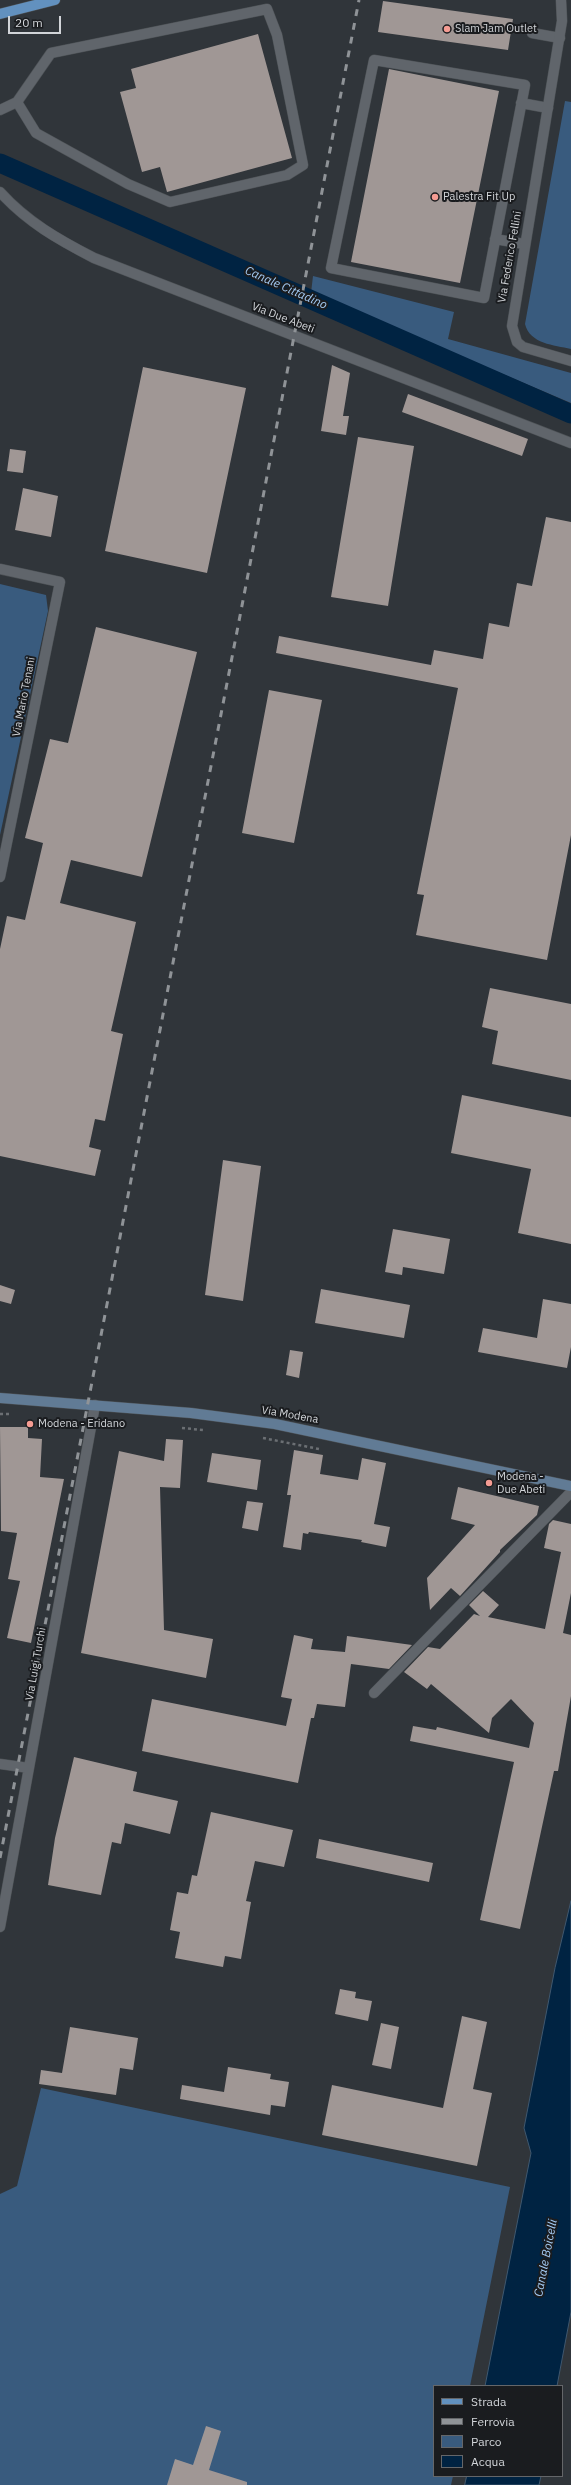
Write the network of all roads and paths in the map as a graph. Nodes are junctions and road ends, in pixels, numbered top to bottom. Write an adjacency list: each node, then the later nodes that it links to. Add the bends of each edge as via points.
1 (55, 0): 3 (main road)
2 (561, 0): 5 (street, Via Federico Fellini, via 563,12)
3 (0, 14)
4 (532, 33): 5 (street)
5 (560, 38): 8 (street, Via Federico Fellini)
6 (17, 102): 6 (street, via 51,54 267,9 277,35 303,165 287,175 170,202 128,184 36,133); 9 (street)
7 (521, 103): 8 (street); 11 (street); 11 (street, via 525,85 374,60 331,268 484,298)
8 (548, 108): 12 (street, Via Federico Fellini)
9 (0, 110)
10 (0, 192): 14 (street, Via Due Abeti, via 38,226 94,258)
11 (495, 239): 12 (street)
12 (524, 244): 13 (street, Via Federico Fellini, via 512,314 513,335 517,342 532,350)
13 (571, 362)
14 (571, 443)
15 (0, 569): 16 (street, Via Mario Tenani, via 60,582)
16 (0, 877)
17 (0, 1398): 18 (main road, Via Modena)
18 (95, 1405): 25 (main road, Via Modena, via 190,1413 304,1429); 29 (street, Via Luigi Turchi)
19 (0, 1414): 20 (path)
20 (16, 1415)
21 (176, 1427): 22 (path)
22 (206, 1431)
23 (260, 1438): 24 (path)
24 (322, 1450)
25 (571, 1486)
26 (571, 1492): 27 (street)
27 (374, 1693)
28 (0, 1764): 29 (street)
29 (29, 1768): 30 (street, Via Luigi Turchi)
30 (2, 1907): 31 (street, Via Luigi Turchi)
31 (0, 1927)

